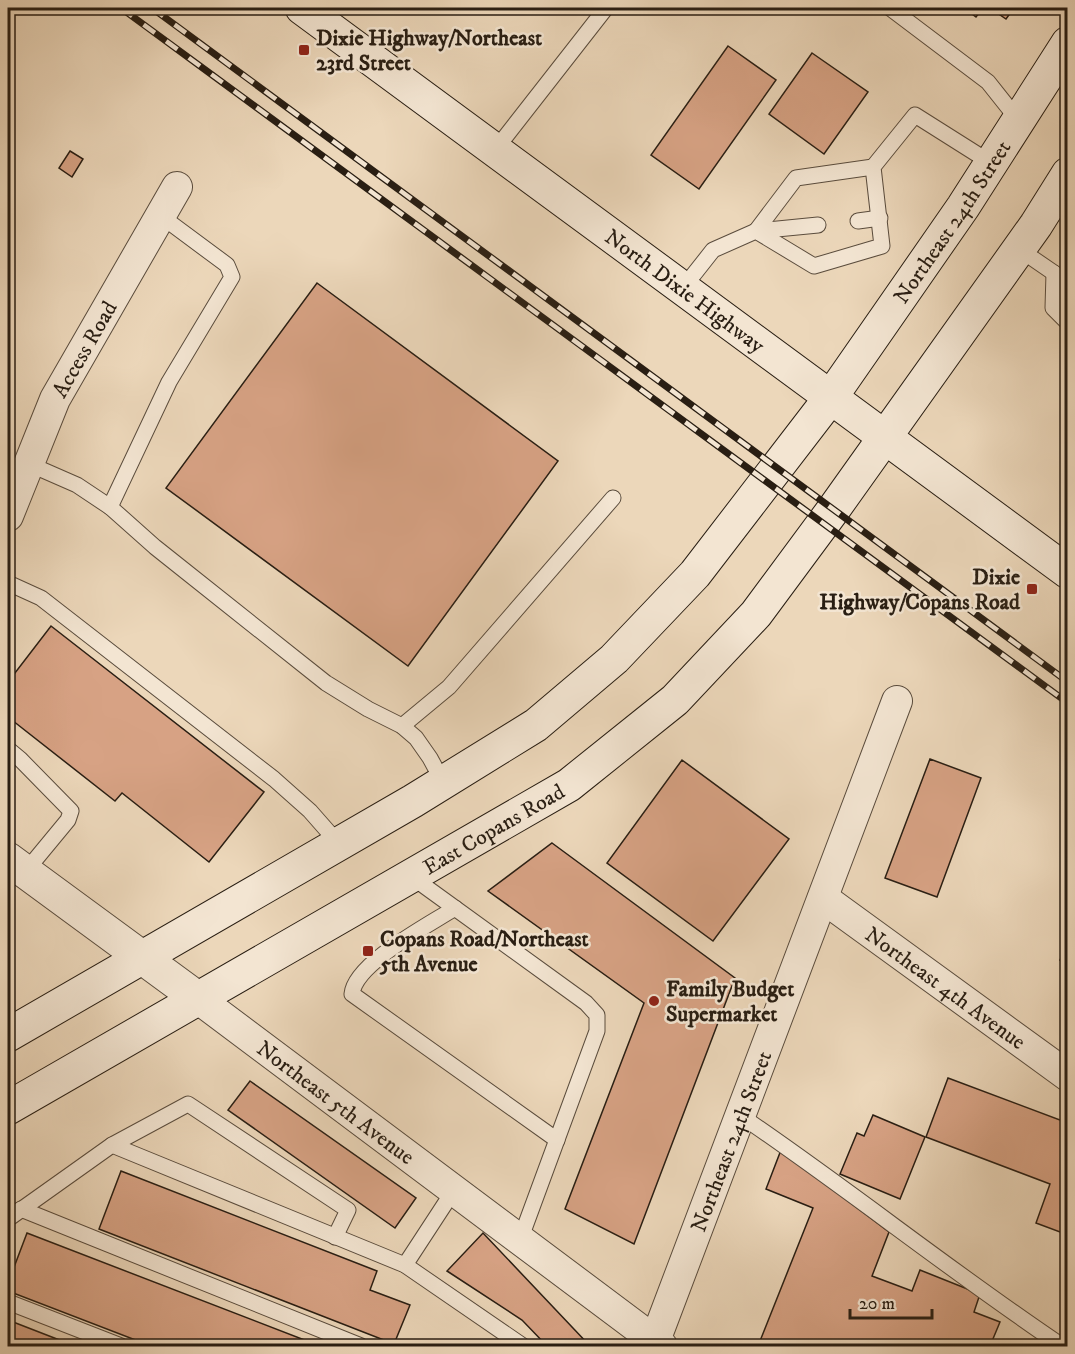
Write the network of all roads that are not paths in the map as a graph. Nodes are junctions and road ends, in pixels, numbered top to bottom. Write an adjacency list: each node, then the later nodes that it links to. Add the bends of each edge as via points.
1 (606, 8): 6 (lane)
2 (890, 8): 5 (lane, via 988,82)
3 (309, 10): 6 (main road, North Dixie Highway)
4 (1068, 43): 5 (main road, Northeast 24th Street)
5 (1019, 121): 7 (main road, Northeast 24th Street)
6 (495, 150): 18 (main road, North Dixie Highway)
7 (991, 164): 8 (lane, via 915,115); 20 (main road, Northeast 24th Street)
8 (873, 167): 12 (lane); 15 (lane, via 796,178)
9 (1068, 174): 16 (main road)
10 (177, 187): 11 (street, Access Road)
11 (160, 216): 22 (street, Access Road, via 55,399); 24 (lane, via 227,265 232,277 169,382)
12 (880, 218): 13 (lane); 15 (lane, via 882,246 814,266)
13 (858, 221)
14 (818, 225): 15 (lane)
15 (756, 231): 18 (lane, via 713,250)
16 (1019, 249): 17 (lane); 21 (main road)
17 (1061, 271): 19 (lane, via 1053,308)
18 (683, 288): 20 (main road, North Dixie Highway)
19 (1068, 323)
20 (831, 398): 21 (main road, North Dixie Highway); 31 (main road, via 695,574 614,659 536,725)
21 (885, 437): 26 (main road, North Dixie Highway); 34 (main road, East Copans Road, via 756,614 675,700 570,785)
22 (28, 464): 24 (lane, via 76,485); 25 (street, Access Road)
23 (613, 498): 29 (lane, via 449,687)
24 (110, 507): 29 (lane, via 155,548 326,683)
25 (8, 516)
26 (1068, 572)
27 (8, 583): 32 (lane, via 41,598 274,779)
28 (897, 701): 35 (street, Northeast 24th Street)
29 (402, 726): 31 (lane, via 421,745)
30 (8, 749): 33 (lane, via 70,811 68,820)
31 (443, 782): 32 (main road)
32 (339, 844): 37 (main road)
33 (16, 865): 37 (main road, Northeast 5th Avenue)
34 (412, 877): 36 (lane); 38 (main road, East Copans Road)
35 (823, 898): 40 (street, Northeast 4th Avenue); 42 (street, Northeast 24th Street)
36 (455, 908): 43 (lane, via 597,1015 597,1030); 43 (lane, via 365,968 353,983 352,994)
37 (143, 958): 38 (main road, Northeast 5th Avenue); 39 (main road)
38 (200, 1000): 41 (main road, East Copans Road); 45 (street, Northeast 5th Avenue)
39 (8, 1035)
40 (1068, 1076)
41 (8, 1108)
42 (741, 1116): 52 (street, Northeast 24th Street); 56 (lane)
43 (557, 1140): 49 (lane)
44 (112, 1145): 46 (lane); 48 (lane); 48 (lane, via 188,1104 348,1210)
45 (454, 1191): 49 (street, Northeast 5th Avenue); 50 (lane)
46 (21, 1209): 47 (lane); 54 (lane)
47 (8, 1219)
48 (335, 1237): 50 (lane)
49 (520, 1240): 52 (street, Northeast 5th Avenue)
50 (405, 1265): 55 (lane)
51 (8, 1302): 53 (lane)
52 (657, 1345)
53 (121, 1347)
54 (361, 1347)
55 (523, 1347)
56 (1062, 1347)

